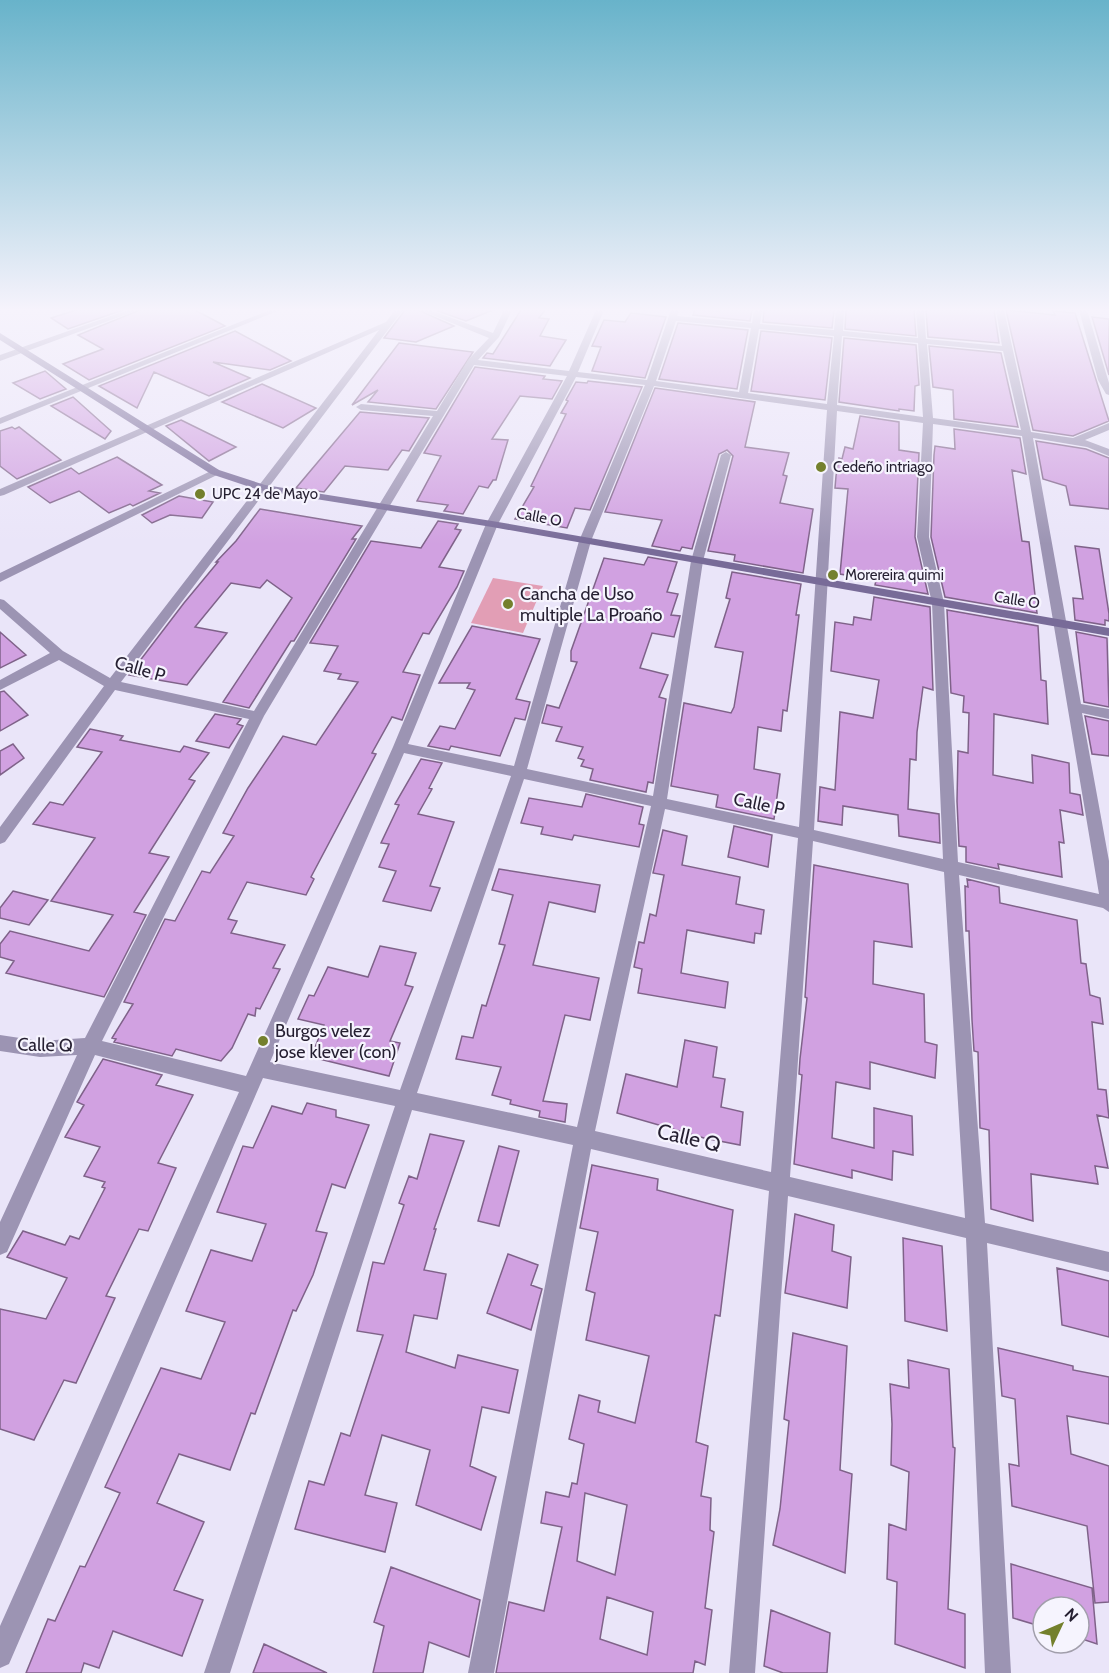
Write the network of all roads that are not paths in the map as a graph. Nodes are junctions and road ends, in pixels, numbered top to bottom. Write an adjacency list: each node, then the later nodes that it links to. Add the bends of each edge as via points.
1 (82, 388): 16 (street); 19 (street, Calle O)
2 (241, 388): 19 (street)
3 (339, 388): 25 (street)
4 (455, 388): 15 (street)
5 (565, 388): 28 (street)
6 (649, 388): 29 (street)
7 (689, 388): 12 (street)
8 (743, 388): 12 (street)
9 (834, 388): 14 (street)
10 (926, 388): 17 (street)
11 (1016, 388): 20 (street)
12 (742, 395): 14 (street)
13 (361, 407): 15 (street)
14 (832, 407): 17 (street); 32 (street)
15 (439, 414): 27 (street)
16 (0, 421)
17 (928, 421): 20 (street); 34 (street, via 923,537)
18 (1109, 426): 21 (street)
19 (147, 430): 24 (street, Calle O); 26 (street)
20 (1027, 434): 21 (street); 35 (street)
21 (1075, 441): 22 (street)
22 (1109, 453)
23 (726, 455): 30 (street)
24 (215, 472): 25 (street, Calle O); 31 (street)
25 (263, 488): 27 (street, Calle O); 38 (street)
26 (0, 493)
27 (382, 506): 28 (street, Calle O); 42 (street)
28 (492, 524): 29 (street, Calle O); 43 (street)
29 (585, 541): 30 (street, Calle O); 44 (street)
30 (697, 561): 32 (street, Calle O); 45 (street)
31 (0, 578)
32 (821, 582): 34 (street, Calle O); 46 (street)
33 (0, 603): 37 (street, Calle P)
34 (938, 603): 35 (street, Calle O); 48 (street)
35 (1060, 622): 36 (street, Calle O); 40 (street)
36 (1109, 632)
37 (59, 654): 38 (street, Calle P); 39 (street)
38 (112, 685): 42 (street, Calle P); 47 (street)
39 (0, 686)
40 (1074, 707): 41 (street); 49 (street)
41 (1109, 714)
42 (256, 716): 51 (street)
43 (400, 747): 44 (street, Calle P); 52 (street)
44 (519, 772): 45 (street, Calle P); 53 (street)
45 (658, 802): 46 (street, Calle P); 54 (street)
46 (806, 834): 48 (street, Calle P); 55 (street)
47 (0, 838)
48 (951, 868): 49 (street, Calle P); 56 (street)
49 (1109, 904)
50 (0, 1043): 51 (street, Calle Q, via 40,1049)
51 (90, 1046): 52 (street, Calle Q); 57 (street)
52 (253, 1077): 53 (street, Calle Q); 59 (street)
53 (406, 1100): 54 (street, Calle Q); 60 (street)
54 (584, 1138): 55 (street, Calle Q); 61 (street)
55 (778, 1182): 56 (street, Calle Q); 62 (street)
56 (976, 1230): 58 (street, Calle Q); 63 (street)
57 (0, 1245)
58 (1109, 1262)
59 (0, 1655)
60 (217, 1673)
61 (481, 1673)
62 (742, 1673)
63 (998, 1673)

